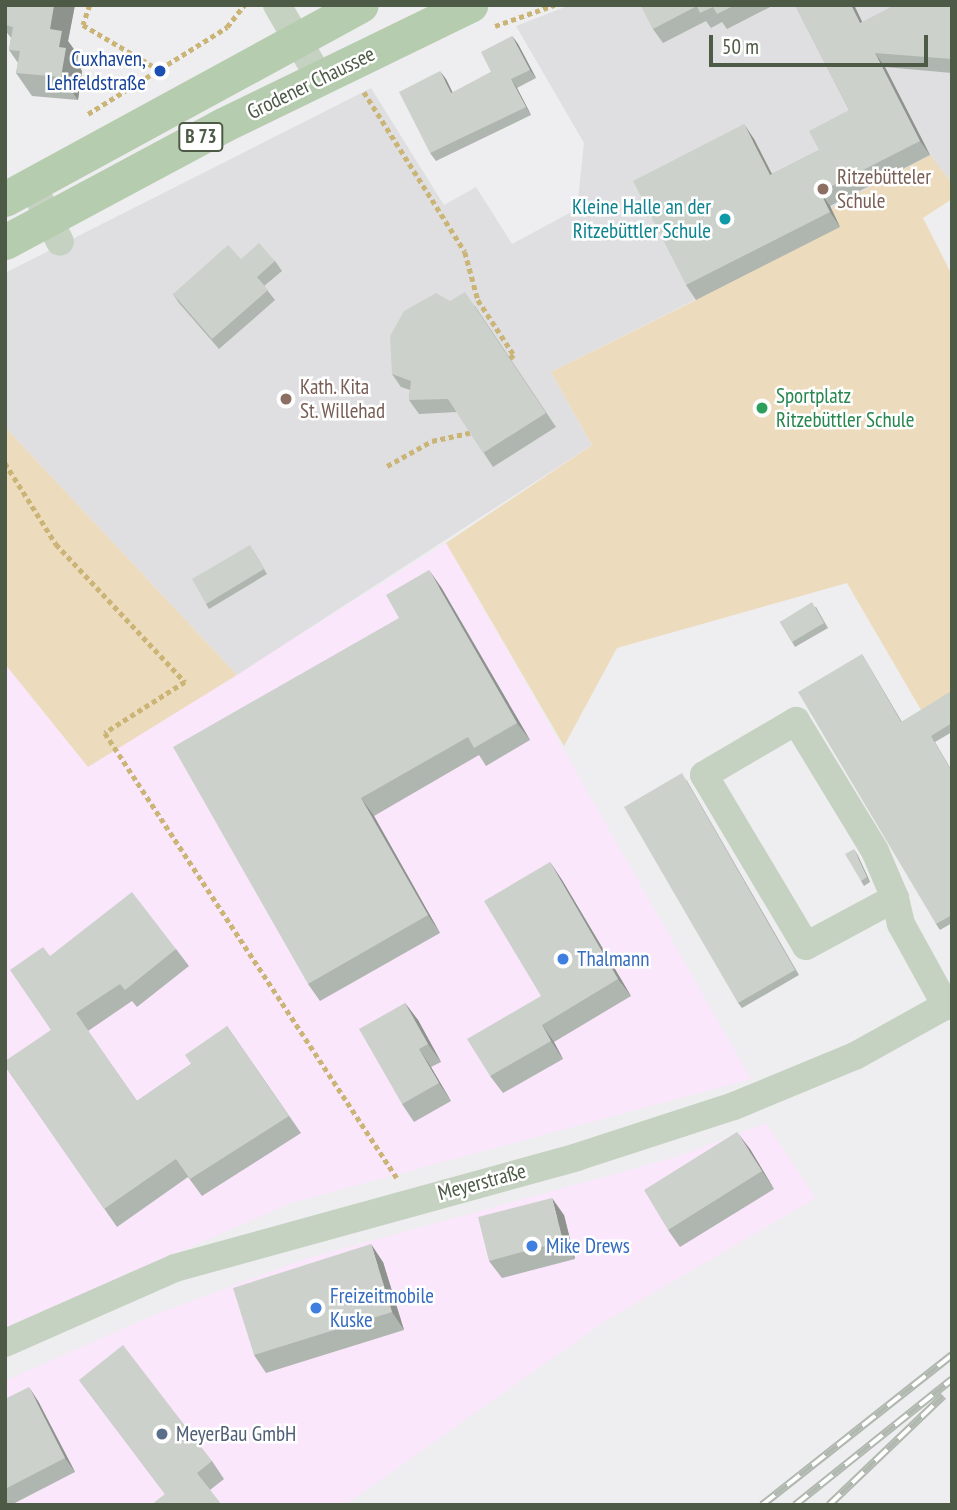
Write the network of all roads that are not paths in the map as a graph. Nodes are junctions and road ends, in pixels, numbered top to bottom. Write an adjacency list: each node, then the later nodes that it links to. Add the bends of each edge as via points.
1 (277, 5): 4 (street)
2 (361, 5): 4 (main road, Grodener Chaussee / B 73)
3 (470, 5): 5 (main road, Grodener Chaussee / B 73)
4 (300, 43): 5 (street); 6 (main road, Grodener Chaussee / B 73)
5 (320, 79): 7 (main road, Grodener Chaussee / B 73)
6 (19, 191): 7 (street)
7 (54, 230): 8 (main road, Grodener Chaussee / B 73)
8 (5, 242)
9 (895, 898): 9 (street, via 875,851 796,721 704,775 806,946); 10 (street, via 901,924)
10 (949, 1004): 11 (street, Meyerstraße, via 855,1056 734,1106 577,1157 175,1268)
11 (5, 1343)

